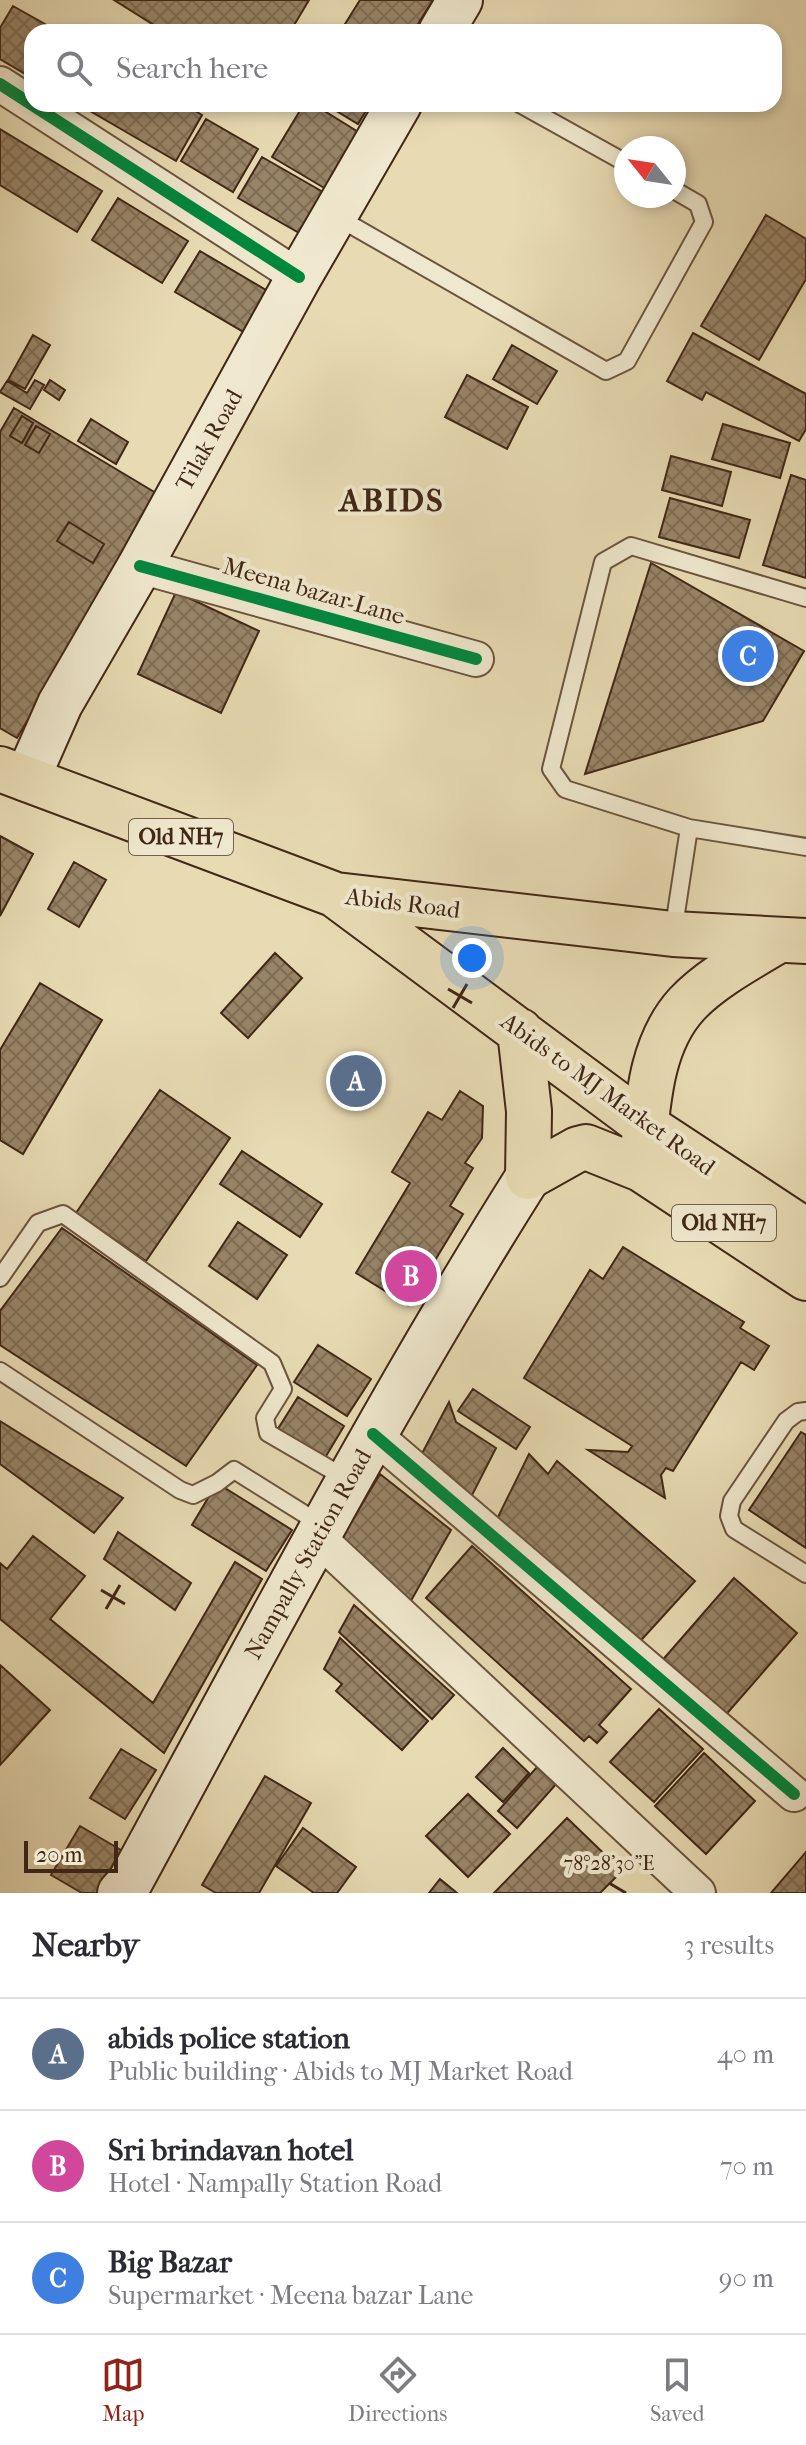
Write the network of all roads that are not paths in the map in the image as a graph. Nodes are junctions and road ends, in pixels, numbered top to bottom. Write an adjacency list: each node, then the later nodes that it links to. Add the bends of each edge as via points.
1 (460, 0): 2 (main road)
2 (446, 24)
3 (0, 84): 4 (street)
4 (24, 99)
5 (43, 112): 11 (street)
6 (394, 112): 10 (main road, Tilak Road)
7 (534, 112): 8 (lane)
8 (614, 156)
9 (686, 197): 10 (lane, via 698,204 704,222 627,361 606,371)
10 (334, 216): 11 (main road, Tilak Road)
11 (299, 277): 12 (main road, Tilak Road)
12 (140, 566): 14 (street, Meena bazar Lane); 15 (main road, Tilak Road)
13 (806, 598): 16 (lane, via 631,546 603,562 551,769 565,789)
14 (476, 659)
15 (13, 774): 18 (main road, Abids Road / Old NH7)
16 (689, 828): 17 (lane); 19 (lane)
17 (806, 847)
18 (336, 895): 19 (main road, Abids Road); 21 (main road, Abids to MJ Market Road / Old NH7)
19 (673, 934): 20 (main road, Abids Road)
20 (792, 941): 22 (main road, via 731,969 687,1004 661,1045)
21 (520, 1031): 22 (main road, Abids to MJ Market Road / Old NH7); 24 (main road, via 529,1111)
22 (645, 1125): 23 (main road); 25 (main road, Abids to MJ Market Road / Old NH7)
23 (641, 1169): 24 (main road, Abids to MJ Market Road, via 586,1147); 27 (main road, Abids to MJ Market Road / Old NH7)
24 (528, 1177): 30 (main road, Nampally Station Road)
25 (806, 1231)
26 (0, 1278): 31 (lane, via 38,1223 63,1214 272,1363 283,1389 265,1418 268,1433)
27 (806, 1278)
28 (0, 1371): 32 (lane, via 180,1490 193,1495 234,1470)
29 (806, 1411): 33 (lane, via 786,1421 732,1501 729,1516 734,1529)
30 (373, 1434): 31 (main road, Nampally Station Road); 34 (street)
31 (348, 1479): 32 (main road, Nampally Station Road)
32 (320, 1532): 35 (main road, Nampally Station Road); 36 (street)
33 (806, 1574)
34 (794, 1794)
35 (120, 1893)
36 (698, 1893)

